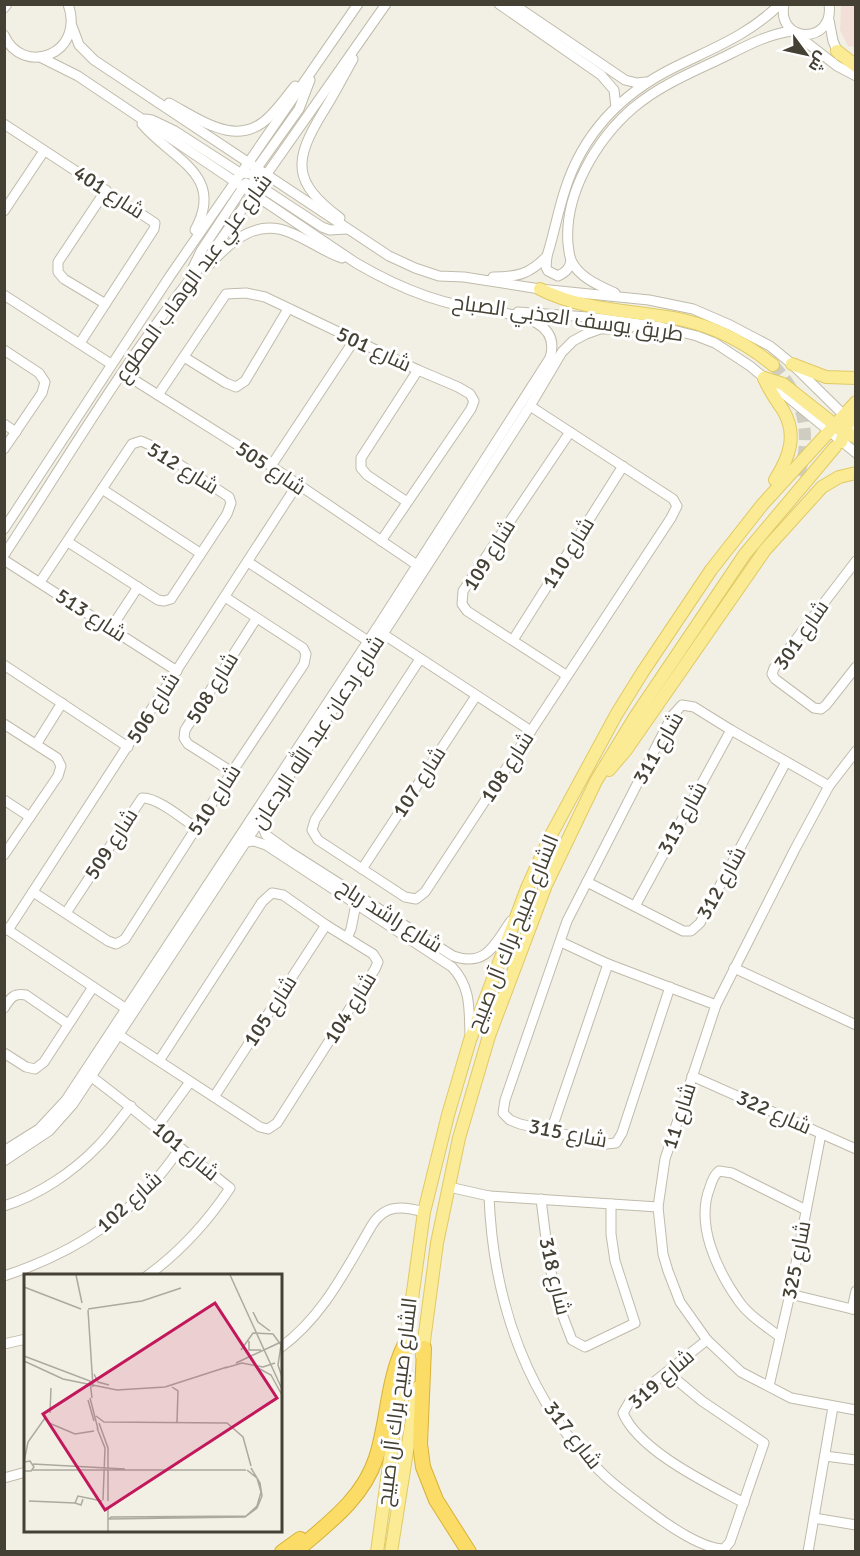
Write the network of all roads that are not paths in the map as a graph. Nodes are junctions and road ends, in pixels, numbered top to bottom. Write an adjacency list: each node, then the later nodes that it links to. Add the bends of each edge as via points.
1 (7, 4): 10 (street)
2 (68, 4): 11 (street)
3 (76, 4): 11 (street)
4 (358, 4): 12 (street, شارع علي عبد الوهاب المطوع)
5 (386, 4): 14 (street, شارع علي عبد الوهاب المطوع)
6 (499, 4): 26 (street, via 601,75)
7 (513, 4): 24 (street)
8 (782, 4): 16 (street, via 784,20); 25 (street, via 741,35)
9 (829, 4): 13 (street)
10 (4, 8)
11 (72, 15): 15 (street)
12 (350, 16): 21 (street, شارع علي عبد الوهاب المطوع); 23 (street, via 271,117 255,127 235,132 215,128)
13 (829, 20): 16 (street, via 811,35); 18 (street)
14 (372, 23): 34 (street, شارع علي عبد الوهاب المطوع); 40 (street, via 307,141 302,161 311,191)
15 (72, 26): 19 (street, via 62,47); 23 (street, طريق يوسف العذبي الصباح, via 86,53)
16 (794, 32): 22 (street); 28 (street, via 771,35 663,88)
17 (4, 35): 19 (street, via 20,53)
18 (837, 51): 20 (main road); 22 (street)
19 (40, 57): 29 (street, via 78,76)
20 (855, 66)
21 (312, 72): 33 (street, شارع علي عبد الوهاب المطوع); 35 (street, via 299,109)
22 (855, 76)
23 (124, 80): 33 (street, طريق يوسف العذبي الصباح)
24 (625, 80): 25 (street); 26 (street, via 626,88)
25 (647, 82): 27 (street)
26 (614, 90): 27 (street)
27 (616, 107): 41 (street, via 577,159)
28 (635, 107): 30 (street); 42 (street, via 604,140 580,183 567,233)
29 (137, 117): 35 (street, via 175,130); 44 (street, via 193,169 202,188 200,220)
30 (635, 121)
31 (4, 124): 32 (street, شارع 401)
32 (44, 151): 36 (street, شارع 401); 38 (street)
33 (248, 162): 35 (street, طريق يوسف العذبي الصباح)
34 (267, 175): 35 (street, طريق يوسف العذبي الصباح); 39 (street, طريق يوسف العذبي الصباح)
35 (249, 179): 37 (street, شارع علي عبد الوهاب المطوع); 39 (street, via 322,227); 44 (street, شارع علي عبد الوهاب المطوع); 46 (street, via 201,251)
36 (106, 190): 50 (street, via 58,262 58,272 64,279); 50 (street, شارع 401, via 155,223)
37 (254, 194): 43 (street, طريق يوسف العذبي الصباح); 46 (street, شارع علي عبد الوهاب المطوع)
38 (4, 211)
39 (347, 229): 40 (street, طريق يوسف العذبي الصباح)
40 (369, 244): 45 (street, طريق يوسف العذبي الصباح, via 415,268 439,276)
41 (547, 256): 42 (street, via 546,267 553,275 564,273); 45 (street, via 522,275)
42 (571, 261): 49 (street, via 580,273)
43 (356, 263): 51 (street, via 282,229 258,228 233,241); 53 (street, طريق يوسف العذبي الصباح, via 406,289)
44 (170, 276): 61 (street, شارع علي عبد الوهاب المطوع)
45 (464, 277): 47 (street, طريق يوسف العذبي الصباح)
46 (186, 284): 51 (street, شارع علي عبد الوهاب المطوع)
47 (540, 289): 49 (street, طريق يوسف العذبي الصباح); 63 (main road, via 582,304 706,326 737,340)
48 (4, 295): 56 (street)
49 (626, 298): 62 (street, طريق يوسف العذبي الصباح, via 667,303 713,317 753,336)
50 (104, 303): 56 (street, شارع 401)
51 (169, 306): 65 (street, شارع علي عبد الوهاب المطوع)
52 (288, 309): 55 (street, شارع 501); 60 (street, شارع 501, via 265,297 226,294); 60 (street, via 245,381 236,387)
53 (487, 310): 54 (street, طريق يوسف العذبي الصباح); 57 (street, via 536,322 549,334)
54 (636, 324): 59 (street, شارع ردعان عبد الله الردعان, via 628,329 600,329 586,334); 66 (street, طريق يوسف العذبي الصباح, via 679,331 715,343)
55 (355, 339): 64 (street, شارع 501); 77 (street)
56 (80, 343): 61 (street)
57 (552, 347): 59 (street, via 558,344); 83 (street, شارع ردعان عبد الله الردعان, via 550,358)
58 (4, 350): 73 (street, via 39,373 45,382)
59 (562, 352): 70 (street, شارع ردعان عبد الله الردعان)
60 (184, 357): 68 (street, شارع 501)
61 (111, 364): 86 (street, شارع علي عبد الوهاب المطوع)
62 (792, 364): 67 (main road, via 826,377); 72 (street, طريق يوسف العذبي الصباح)
63 (773, 365)
64 (418, 370): 84 (street, via 361,458 361,468 367,475); 84 (street, شارع 501, via 458,387 474,401)
65 (123, 373): 68 (street, شارع 505); 90 (street, شارع علي عبد الوهاب المطوع)
66 (764, 378): 72 (main road, via 783,384); 85 (main road, via 787,417 791,436 786,463)
67 (855, 378)
68 (158, 395): 77 (street, شارع 505)
69 (855, 402): 72 (main road, الشارع صبيح براك آل صبيح)
70 (530, 406): 74 (street, شارع 108); 83 (street, شارع ردعان عبد الله الردعان)
71 (4, 424): 73 (street)
72 (844, 429): 76 (street, طريق يوسف العذبي الصباح); 85 (main road, الشارع صبيح براك آل صبيح); 107 (main road, الشارع صبيح براك آل صبيح, via 745,554)
73 (16, 432): 75 (street)
74 (570, 432): 78 (street, شارع 108); 100 (street, شارع 109, via 463,591 462,604 467,611)
75 (4, 449)
76 (855, 453)
77 (271, 466): 81 (street, شارع 505)
78 (623, 466): 100 (street, شارع 110); 106 (street, شارع 108, via 673,499 676,506)
79 (855, 473): 120 (main road, via 822,487 780,531 626,750)
80 (797, 479): 107 (main road, via 687,627 665,661)
81 (297, 485): 87 (street, شارع 505); 92 (street, شارع 506)
82 (102, 489): 88 (street, شارع 512); 89 (street); 89 (street, شارع 512, via 132,444 141,441 150,445 229,497 227,514)
83 (464, 500): 93 (street, شارع ردعان عبد الله الردعان); 99 (street, شارع ردعان عبد الله الردعان)
84 (408, 502): 87 (street, شارع 501)
85 (762, 505): 134 (main road, الشارع صبيح براك آل صبيح, via 711,570 616,715 551,835)
86 (4, 529)
87 (381, 541): 93 (street, شارع 505)
88 (68, 542): 94 (street, شارع 512); 95 (street, شارع 512)
89 (200, 553): 95 (street, شارع 512, via 171,599 158,600)
90 (4, 558): 94 (street, شارع 513)
91 (855, 561): 104 (street, شارع 301, via 772,674 814,708 821,709)
92 (248, 562): 96 (street, شارع 506); 101 (street)
93 (417, 565): 101 (street, شارع ردعان عبد الله الردعان)
94 (40, 582): 98 (street, شارع 513)
95 (138, 587): 98 (street)
96 (225, 597): 97 (street, شارع 510); 105 (street, شارع 506)
97 (256, 619): 119 (street, شارع 508, via 185,730 188,744); 119 (street, شارع 510, via 303,648 306,654 304,664)
98 (111, 628): 105 (street, شارع 513)
99 (383, 634): 102 (street); 110 (street, شارع ردعان عبد الله الردعان)
100 (513, 640): 106 (street, شارع 109)
101 (368, 641): 110 (street, شارع ردعان عبد الله الردعان)
102 (420, 659): 108 (street); 129 (street, شارع 108, via 312,827 318,840)
103 (4, 665): 109 (street)
104 (855, 667)
105 (177, 671): 115 (street, شارع 506)
106 (566, 675): 113 (street, شارع 108)
107 (657, 683): 120 (main road, الشارع صبيح براك آل صبيح)
108 (476, 696): 113 (street); 129 (street, شارع 107)
109 (62, 704): 114 (street); 115 (street)
110 (330, 706): 116 (street, شارع ردعان عبد الله الردعان)
111 (4, 724): 114 (street)
112 (730, 730): 118 (street, شارع 311); 130 (street, شارع 311, via 694,706 682,705 672,716); 133 (street, شارع 313)
113 (531, 731): 129 (street, شارع 108, via 426,892 416,899 405,897)
114 (37, 743): 123 (street, via 57,758 61,766)
115 (128, 747): 131 (street, شارع 506)
116 (300, 751): 124 (street, شارع ردعان عبد الله الردعان); 146 (street, شارع ردعان عبد الله الردعان)
117 (855, 751): 121 (street, شارع 11)
118 (786, 762): 121 (street, شارع 311); 133 (street, شارع 312, via 700,923 691,931 683,931)
119 (232, 772): 125 (street, شارع 510)
120 (597, 781): 166 (main road, الشارع صبيح براك آل صبيح, via 546,885 507,986 473,1087)
121 (830, 786): 141 (street, شارع 11)
122 (4, 800): 123 (street)
123 (30, 817): 128 (street)
124 (260, 820): 126 (street, شارع ردعان عبد الله الردعان); 127 (street, شارع راشد رباح)
125 (196, 828): 135 (street, شارع 509, via 155,801 142,798); 135 (street, شارع 510, via 125,939 116,944 108,941)
126 (246, 842): 127 (street, شارع راشد رباح); 149 (street, شارع ردعان عبد الله الردعان)
127 (268, 842): 132 (street, شارع راشد رباح); 134 (street, شارع راشد رباح, via 459,958 471,959 488,953)
128 (4, 855)
129 (362, 869)
130 (587, 882): 133 (street, شارع 312); 139 (street, شارع 311)
131 (33, 892): 135 (street, شارع 510); 137 (street, شارع 506)
132 (356, 904): 138 (street); 150 (street, شارع راشد رباح, via 458,974 469,997)
133 (635, 906)
134 (520, 910): 150 (main road, الشارع صبيح براك آل صبيح)
135 (66, 913)
136 (326, 925): 138 (street, شارع 104); 152 (street, شارع 104, via 283,895 272,893 262,902); 156 (street, شارع 105)
137 (6, 929): 142 (street)
138 (347, 938): 156 (street, شارع 104, via 373,954 378,962 277,1123 268,1129 260,1127)
139 (561, 942): 140 (street); 159 (street, شارع 315, via 503,1113 510,1120)
140 (608, 964): 143 (street); 159 (street)
141 (734, 968): 144 (street, شارع 11); 148 (street)
142 (93, 987): 146 (street); 147 (street)
143 (670, 987): 144 (street); 159 (street, شارع 315, via 616,1143)
144 (716, 1005): 154 (street, شارع 11)
145 (4, 1008): 147 (street, via 11,997 18,993 26,995)
146 (126, 1008): 153 (street, شارع ردعان عبد الله الردعان)
147 (68, 1024): 151 (street, via 36,1069)
148 (855, 1025)
149 (119, 1035): 152 (street, شارع 104); 153 (street, شارع ردعان عبد الله الردعان)
150 (470, 1040): 173 (main road, الشارع صبيح براك آل صبيح)
151 (4, 1053)
152 (159, 1061): 155 (street, شارع 104)
153 (88, 1074): 157 (street, شارع 101); 160 (street, شارع ردعان عبد الله الردعان, via 63,1118)
154 (692, 1076): 161 (street, شارع 322); 171 (street, شارع 11, via 665,1159)
155 (190, 1082): 156 (street, شارع 104); 158 (street)
156 (213, 1097)
157 (131, 1106): 158 (street, شارع 101); 170 (street, شارع 101, via 98,1146 60,1178 23,1200)
158 (157, 1127): 162 (street, شارع 101)
159 (552, 1131)
160 (41, 1132): 164 (street, شارع ردعان عبد الله الردعان); 165 (street, شارع ردعان عبد الله الردعان)
161 (822, 1134): 163 (street, شارع 322); 172 (street, شارع 325)
162 (180, 1148): 174 (street, شارع 101, via 230,1188 213,1214 165,1263); 175 (street, شارع 102, via 166,1169 106,1227 66,1251)
163 (855, 1149)
164 (4, 1151)
165 (4, 1161)
166 (449, 1187): 167 (street); 185 (main road, الشارع صبيح براك آل صبيح, via 437,1243)
167 (489, 1197): 168 (street); 195 (street, شارع 317, via 500,1290 521,1354 543,1398 584,1454 605,1476 666,1523 716,1549 724,1549 730,1542)
168 (541, 1199): 169 (street); 169 (street, شارع 318, via 559,1306 572,1340 585,1347 635,1323 615,1261)
169 (611, 1204): 171 (street)
170 (4, 1206)
171 (658, 1207): 181 (street, شارع 11, via 668,1271 680,1302)
172 (806, 1210): 177 (street, شارع 325); 179 (street, via 723,1171 715,1174 707,1194 705,1218 717,1263 739,1302)
173 (424, 1212): 183 (street, via 400,1207 381,1214 323,1306); 184 (main road, الشارع صبيح براك آل صبيح)
174 (148, 1274)
175 (4, 1276)
176 (855, 1291): 178 (street)
177 (790, 1294): 178 (street); 179 (street, شارع 325)
178 (854, 1310)
179 (780, 1337): 187 (street, شارع 325)
180 (24, 1339): 182 (street)
181 (706, 1340): 186 (street, شارع 319); 187 (street, شارع 11, via 741,1372)
182 (4, 1344)
183 (282, 1346)
184 (405, 1346): 194 (highway, via 393,1372 376,1460); 201 (main road, الشارع صبيح براك آل صبيح)
185 (424, 1348): 197 (highway, via 421,1456 430,1490); 202 (main road, الشارع صبيح براك آل صبيح)
186 (667, 1372): 195 (street, شارع 317, via 764,1443); 195 (street, شارع 319, via 630,1401 623,1413 627,1424 675,1465)
187 (769, 1386): 188 (street, شارع 11, via 791,1398)
188 (832, 1407): 189 (street, شارع 11); 190 (street)
189 (855, 1410)
190 (825, 1456): 191 (street); 196 (street)
191 (855, 1460)
192 (24, 1473): 193 (street)
193 (4, 1478)
194 (352, 1500): 199 (highway); 200 (highway)
195 (744, 1503)
196 (814, 1518): 198 (street); 205 (street)
197 (448, 1522): 203 (highway); 204 (highway)
198 (855, 1525)
199 (282, 1551)
200 (295, 1551)
201 (377, 1551)
202 (391, 1551)
203 (462, 1551)
204 (469, 1551)
205 (808, 1551)

